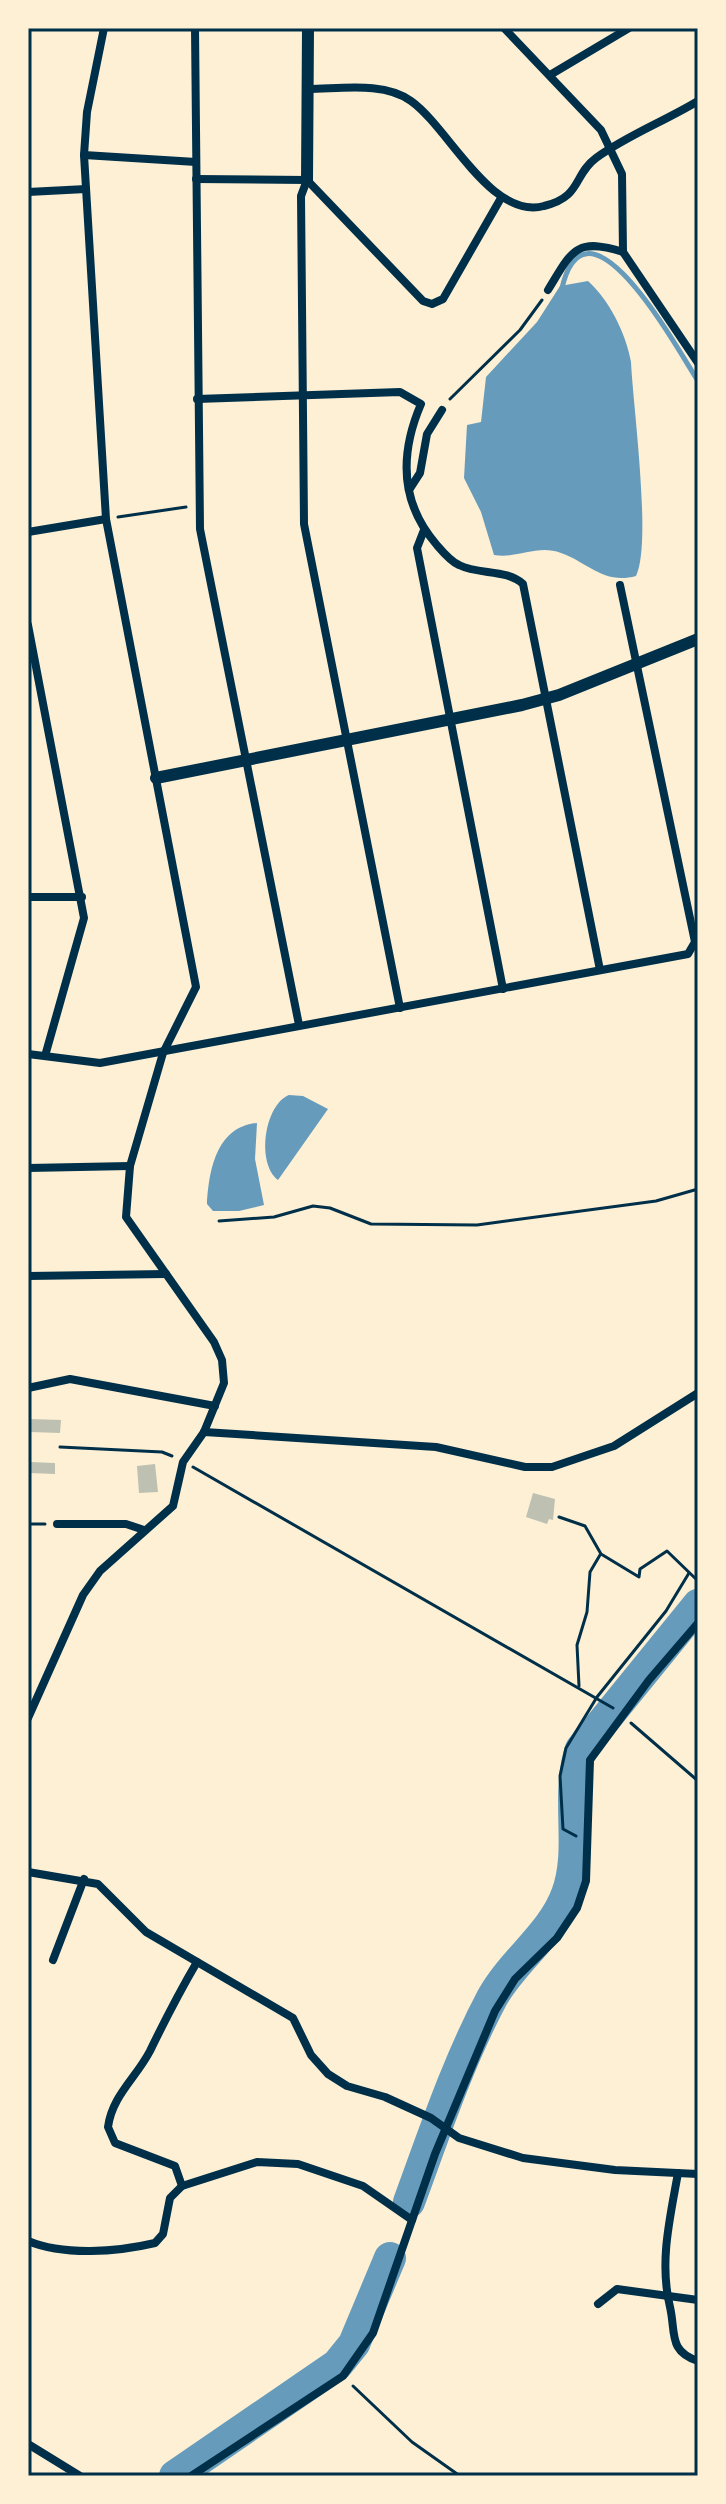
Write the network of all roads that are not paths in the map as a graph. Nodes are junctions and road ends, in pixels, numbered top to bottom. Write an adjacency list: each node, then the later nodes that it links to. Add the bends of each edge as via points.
1 (104, 28): 10 (street)
2 (195, 28): 11 (street)
3 (308, 28): 7 (street)
4 (504, 28): 6 (street)
5 (629, 28): 6 (street)
6 (550, 75): 9 (street, via 590,115)
7 (308, 89): 13 (street); 16 (street, via 390,91 410,100)
8 (698, 101): 9 (street)
9 (612, 150): 16 (street, via 594,159 575,190 560,201 527,208); 17 (street, via 622,174)
10 (84, 155): 11 (street); 14 (street)
11 (196, 162): 12 (street)
12 (196, 179): 13 (street); 21 (street)
13 (307, 180): 16 (street, via 423,301 432,304 443,299); 20 (street, via 301,196)
14 (86, 189): 15 (street); 24 (street)
15 (28, 192)
16 (501, 198)
17 (623, 252): 18 (street, via 586,244 575,249); 19 (street)
18 (548, 290)
19 (698, 363)
20 (304, 396): 21 (street); 23 (street, via 400,392 421,404 405,454); 33 (street, via 304,524)
21 (197, 399): 34 (street, via 197,505)
22 (442, 410): 23 (street, via 427,434 420,473)
23 (409, 490): 25 (street)
24 (106, 519): 26 (street); 35 (street)
25 (424, 530): 31 (street, via 456,564 514,576 523,584); 32 (street, via 417,548)
26 (28, 532)
27 (620, 585): 30 (street)
28 (28, 625): 37 (street)
29 (698, 639): 30 (street)
30 (637, 665): 31 (street); 38 (street, via 695,942 688,954)
31 (546, 699): 32 (street); 38 (street)
32 (450, 719): 33 (street); 39 (street)
33 (348, 740): 34 (street); 40 (street)
34 (246, 761): 35 (street); 41 (street)
35 (156, 778): 42 (street, via 196,987)
36 (28, 897): 37 (street)
37 (82, 897): 44 (street, via 84,918)
38 (600, 970): 39 (street)
39 (503, 989): 40 (street)
40 (400, 1008): 41 (street)
41 (299, 1025): 42 (street)
42 (163, 1053): 44 (street, via 100,1063); 45 (street)
43 (28, 1054): 44 (street)
44 (45, 1056)
45 (130, 1166): 46 (street); 47 (street, via 126,1217)
46 (28, 1168)
47 (166, 1274): 48 (street); 51 (street, via 222,1360 224,1383)
48 (28, 1276)
49 (28, 1388): 51 (street, via 70,1379)
50 (698, 1393): 52 (street, via 614,1446 552,1467 525,1467 436,1447)
51 (215, 1406): 52 (street)
52 (204, 1432): 54 (street, via 183,1462 173,1506)
53 (57, 1524): 54 (street, via 126,1524)
54 (144, 1530): 56 (street, via 100,1571 83,1595)
55 (698, 1623): 61 (street, via 590,1760 586,1881 577,1908 557,1938 515,1979 495,2011)
56 (28, 1718)
57 (28, 1872): 58 (street)
58 (84, 1879): 59 (street); 60 (street, via 109,1891 146,1932)
59 (53, 1960)
60 (197, 1962): 61 (street, via 293,2018 311,2055 328,2074); 64 (street, via 149,2052 118,2097 108,2127 115,2143 175,2166)
61 (446, 2127): 62 (street, via 459,2138 523,2158); 65 (street)
62 (678, 2173): 63 (street); 67 (street, via 666,2239)
63 (698, 2174)
64 (182, 2186): 65 (street, via 276,2161 363,2186); 66 (street, via 170,2198 163,2234 155,2243 79,2249)
65 (412, 2220): 73 (street, via 373,2333 343,2376)
66 (28, 2241)
67 (666, 2298): 68 (street); 69 (street, via 617,2289); 70 (street, via 674,2344)
68 (698, 2300)
69 (598, 2304)
70 (698, 2361)
71 (28, 2444): 72 (street)
72 (80, 2476)
73 (191, 2476)

